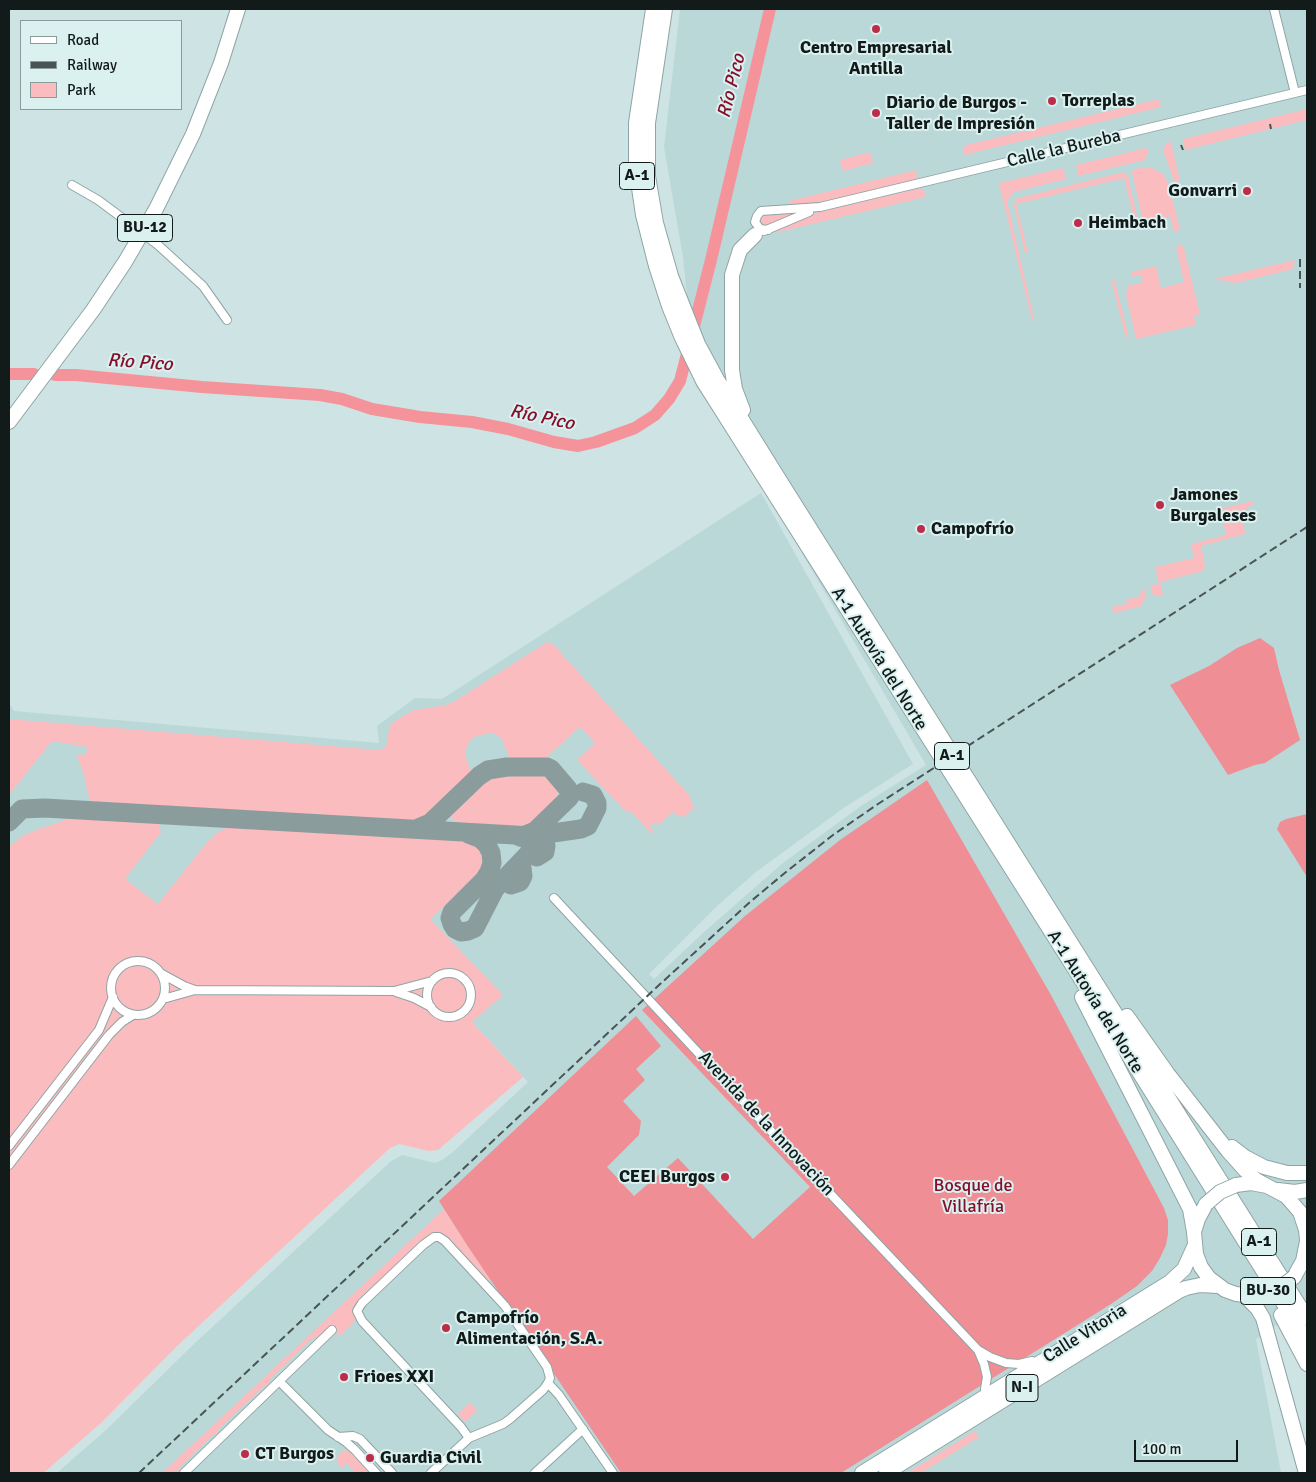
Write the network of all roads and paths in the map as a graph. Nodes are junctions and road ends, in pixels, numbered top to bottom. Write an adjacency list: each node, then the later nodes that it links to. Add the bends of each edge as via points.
1 (238, 9): 11 (highway, BU-12, via 193,134 156,209 97,304)
2 (653, 9): 14 (highway, A-1 Autovía del Norte / A-1, via 636,122 636,167 656,266 682,338 703,380)
3 (665, 9): 12 (highway, A-1 Autovía del Norte / A-1, via 648,123 648,176 663,249 698,344)
4 (1274, 9): 6 (street)
5 (1307, 90): 6 (street, Calle la Bureba)
6 (1294, 93): 8 (street, Calle la Bureba)
7 (72, 185): 10 (street, bridge, via 98,200 158,245 203,286)
8 (820, 207): 9 (street, Calle la Bureba); 9 (street, Calle la Bureba, via 761,211 756,222)
9 (761, 232): 12 (highway, via 740,250 732,275 733,380 742,409 816,529)
10 (227, 320)
11 (9, 422)
12 (827, 556): 13 (highway, A-1 Autovía del Norte / A-1)
13 (1023, 868): 24 (highway, via 1034,876); 36 (highway, A-1 Autovía del Norte / A-1)
14 (1023, 886): 30 (highway, A-1 Autovía del Norte / A-1); 31 (highway, A-1, via 1190,1209)
15 (554, 898): 39 (street, Avenida de la Innovación)
16 (162, 974): 18 (street); 20 (street, via 148,963 131,962 116,972 112,980); 21 (street, via 165,982)
17 (432, 981): 19 (street); 22 (street, via 427,991); 22 (street, via 441,974 455,973 468,981 472,995 467,1009 454,1017 440,1015)
18 (196, 990): 19 (street); 21 (street)
19 (394, 991): 22 (street)
20 (113, 998): 23 (street, via 125,1012); 25 (street, via 99,1030)
21 (163, 999): 23 (street, via 151,1012)
22 (431, 1007)
23 (134, 1015): 26 (street, via 109,1035)
24 (1168, 1074): 27 (highway, via 1227,1142 1245,1157 1274,1170); 28 (highway, via 1241,1166 1256,1180)
25 (9, 1146)
26 (9, 1165)
27 (1307, 1173)
28 (1271, 1187): 29 (highway, via 1295,1192); 31 (highway, N-I, bridge, via 1251,1183 1220,1192 1206,1204); 33 (highway, N-I, via 1286,1196 1300,1212 1306,1230)
29 (1307, 1190)
30 (1229, 1217): 38 (highway, A-1 Autovía del Norte / A-1); 41 (highway, BU-30)
31 (1194, 1232): 32 (highway, N-I)
32 (1194, 1246): 34 (highway, N-I, via 1201,1267); 54 (highway, Calle Vitoria / N-I, via 1184,1269 1170,1282)
33 (1307, 1250): 35 (highway, N-I, bridge, via 1294,1276 1280,1288 1262,1295)
34 (1218, 1286): 35 (highway, N-I); 55 (highway, Calle Vitoria / N-I, via 1192,1286 1175,1294)
35 (1246, 1296): 56 (highway, via 1263,1318)
36 (1307, 1318)
37 (332, 1330): 42 (street)
38 (1307, 1341)
39 (978, 1350): 40 (street, Avenida de la Innovación, via 1006,1363); 44 (street, Avenida de la Innovación, via 987,1377)
40 (1032, 1361)
41 (1307, 1364)
42 (279, 1381): 46 (street); 48 (street)
43 (548, 1383): 45 (street); 47 (street, via 505,1422); 47 (street, via 547,1367 505,1306 445,1241 437,1237 427,1242 357,1311 362,1321)
44 (985, 1389)
45 (583, 1429): 52 (street); 53 (street)
46 (338, 1437): 49 (street); 50 (street, via 360,1439)
47 (469, 1438): 51 (street)
48 (184, 1473)
49 (376, 1473)
50 (392, 1473)
51 (430, 1473)
52 (535, 1473)
53 (614, 1473)
54 (862, 1473)
55 (886, 1473)
56 (1306, 1473)

